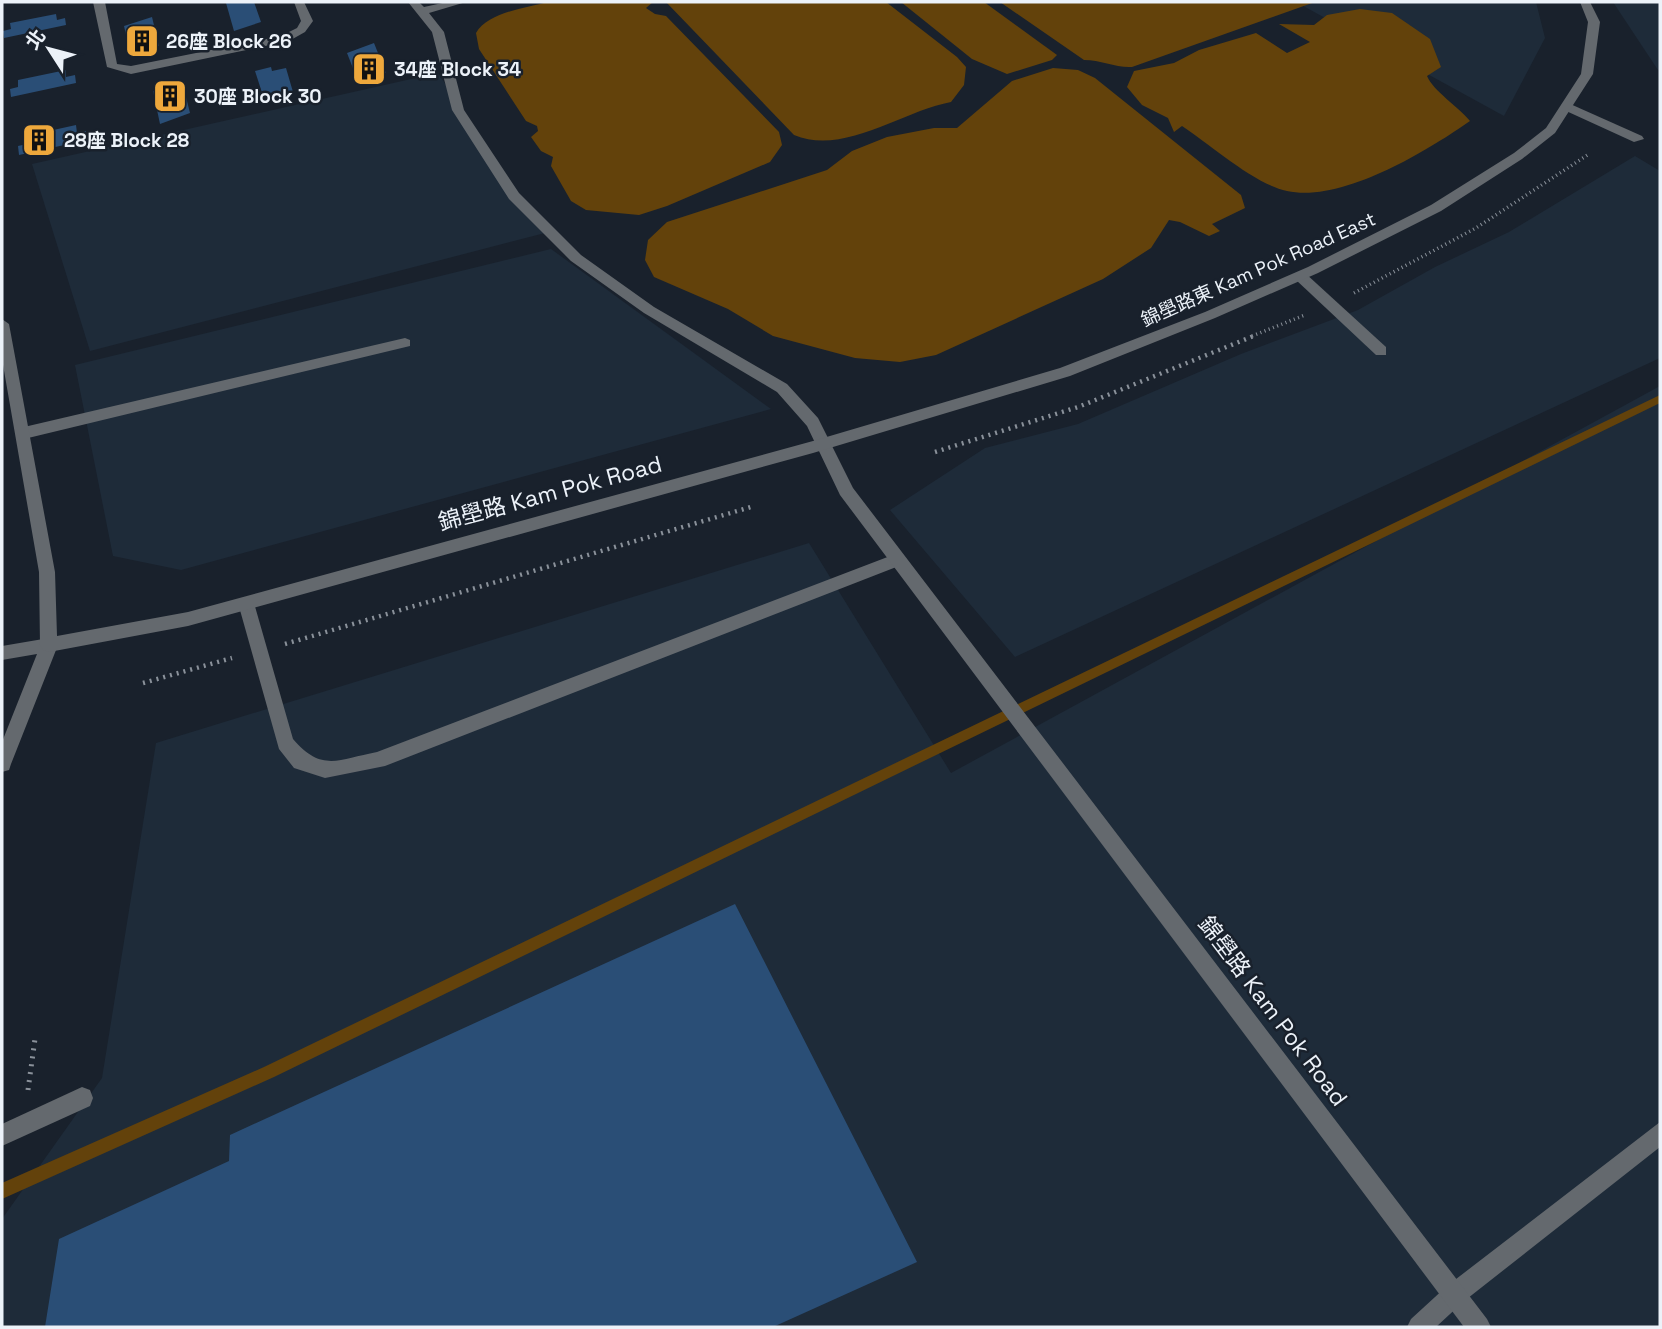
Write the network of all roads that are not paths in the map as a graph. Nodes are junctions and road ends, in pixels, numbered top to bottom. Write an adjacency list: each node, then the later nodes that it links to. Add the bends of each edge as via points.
1 (99, 2): 2 (street, via 110,61 113,67 131,70 285,38 307,21)
2 (299, 2)
3 (460, 2): 5 (street)
4 (1585, 2): 6 (street, 錦壆路東 Kam Pok Road East, via 1594,22 1591,52 1587,74)
5 (418, 7): 13 (street, via 438,32 458,110 514,196 587,266 649,310 799,401)
6 (1568, 107): 7 (street); 8 (street, 錦壆路東 Kam Pok Road East, via 1551,130 1518,156 1436,208)
7 (1638, 139)
8 (1300, 276): 11 (street); 13 (street, 錦壆路東 Kam Pok Road East, via 1065,372)
9 (2, 324): 12 (street)
10 (405, 343): 12 (street)
11 (1381, 351)
12 (24, 433): 16 (street, via 47,572)
13 (825, 443): 14 (street, via 846,491); 15 (street, 錦壆路 Kam Pok Road)
14 (898, 559): 15 (street, via 378,760 325,770 301,762 285,743); 22 (street, 錦壆路 Kam Pok Road)
15 (246, 603): 16 (street, 錦壆路 Kam Pok Road, via 188,619)
16 (49, 645): 17 (street, 錦壆路 Kam Pok Road); 18 (street)
17 (2, 653)
18 (2, 764)
19 (82, 1098): 21 (street)
20 (1660, 1133): 22 (street)
21 (2, 1135)
22 (1455, 1294): 23 (street); 24 (street, 錦壆路 Kam Pok Road)
23 (1419, 1327)
24 (1479, 1327)

